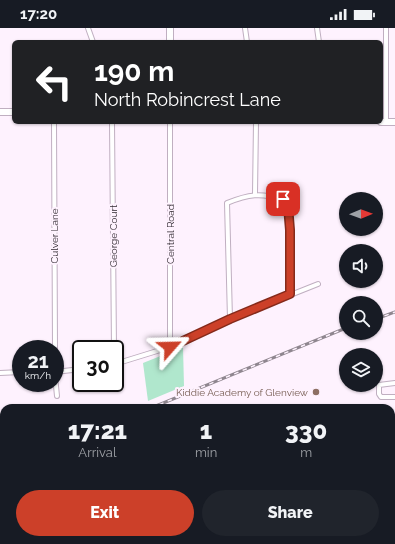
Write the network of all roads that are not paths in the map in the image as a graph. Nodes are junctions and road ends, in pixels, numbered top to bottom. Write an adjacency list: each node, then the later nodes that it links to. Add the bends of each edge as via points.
1 (88, 28): 6 (street)
2 (170, 28): 7 (main road)
3 (245, 28): 8 (street)
4 (317, 28): 9 (street)
5 (386, 28): 12 (street)
6 (92, 40)
7 (170, 40)
8 (247, 40)
9 (319, 40)
10 (0, 112): 11 (main road)
11 (12, 112)
12 (384, 122): 13 (main road)
13 (395, 122)
14 (54, 124): 22 (street, Culver Lane)
15 (112, 124): 23 (street, George Court)
16 (170, 124): 24 (street, Central Road)
17 (256, 124): 18 (street)
18 (255, 194): 20 (street, via 283,199 288,206); 21 (street, via 227,203)
19 (318, 284): 20 (street)
20 (290, 294): 21 (street)
21 (230, 319): 24 (street)
22 (55, 340)
23 (114, 340)
24 (170, 347): 25 (street)
25 (124, 361)
26 (0, 372): 27 (street)
27 (12, 372)
28 (395, 383): 31 (street, via 379,385 381,397)
29 (57, 392): 30 (street)
30 (57, 396)
31 (395, 397)

